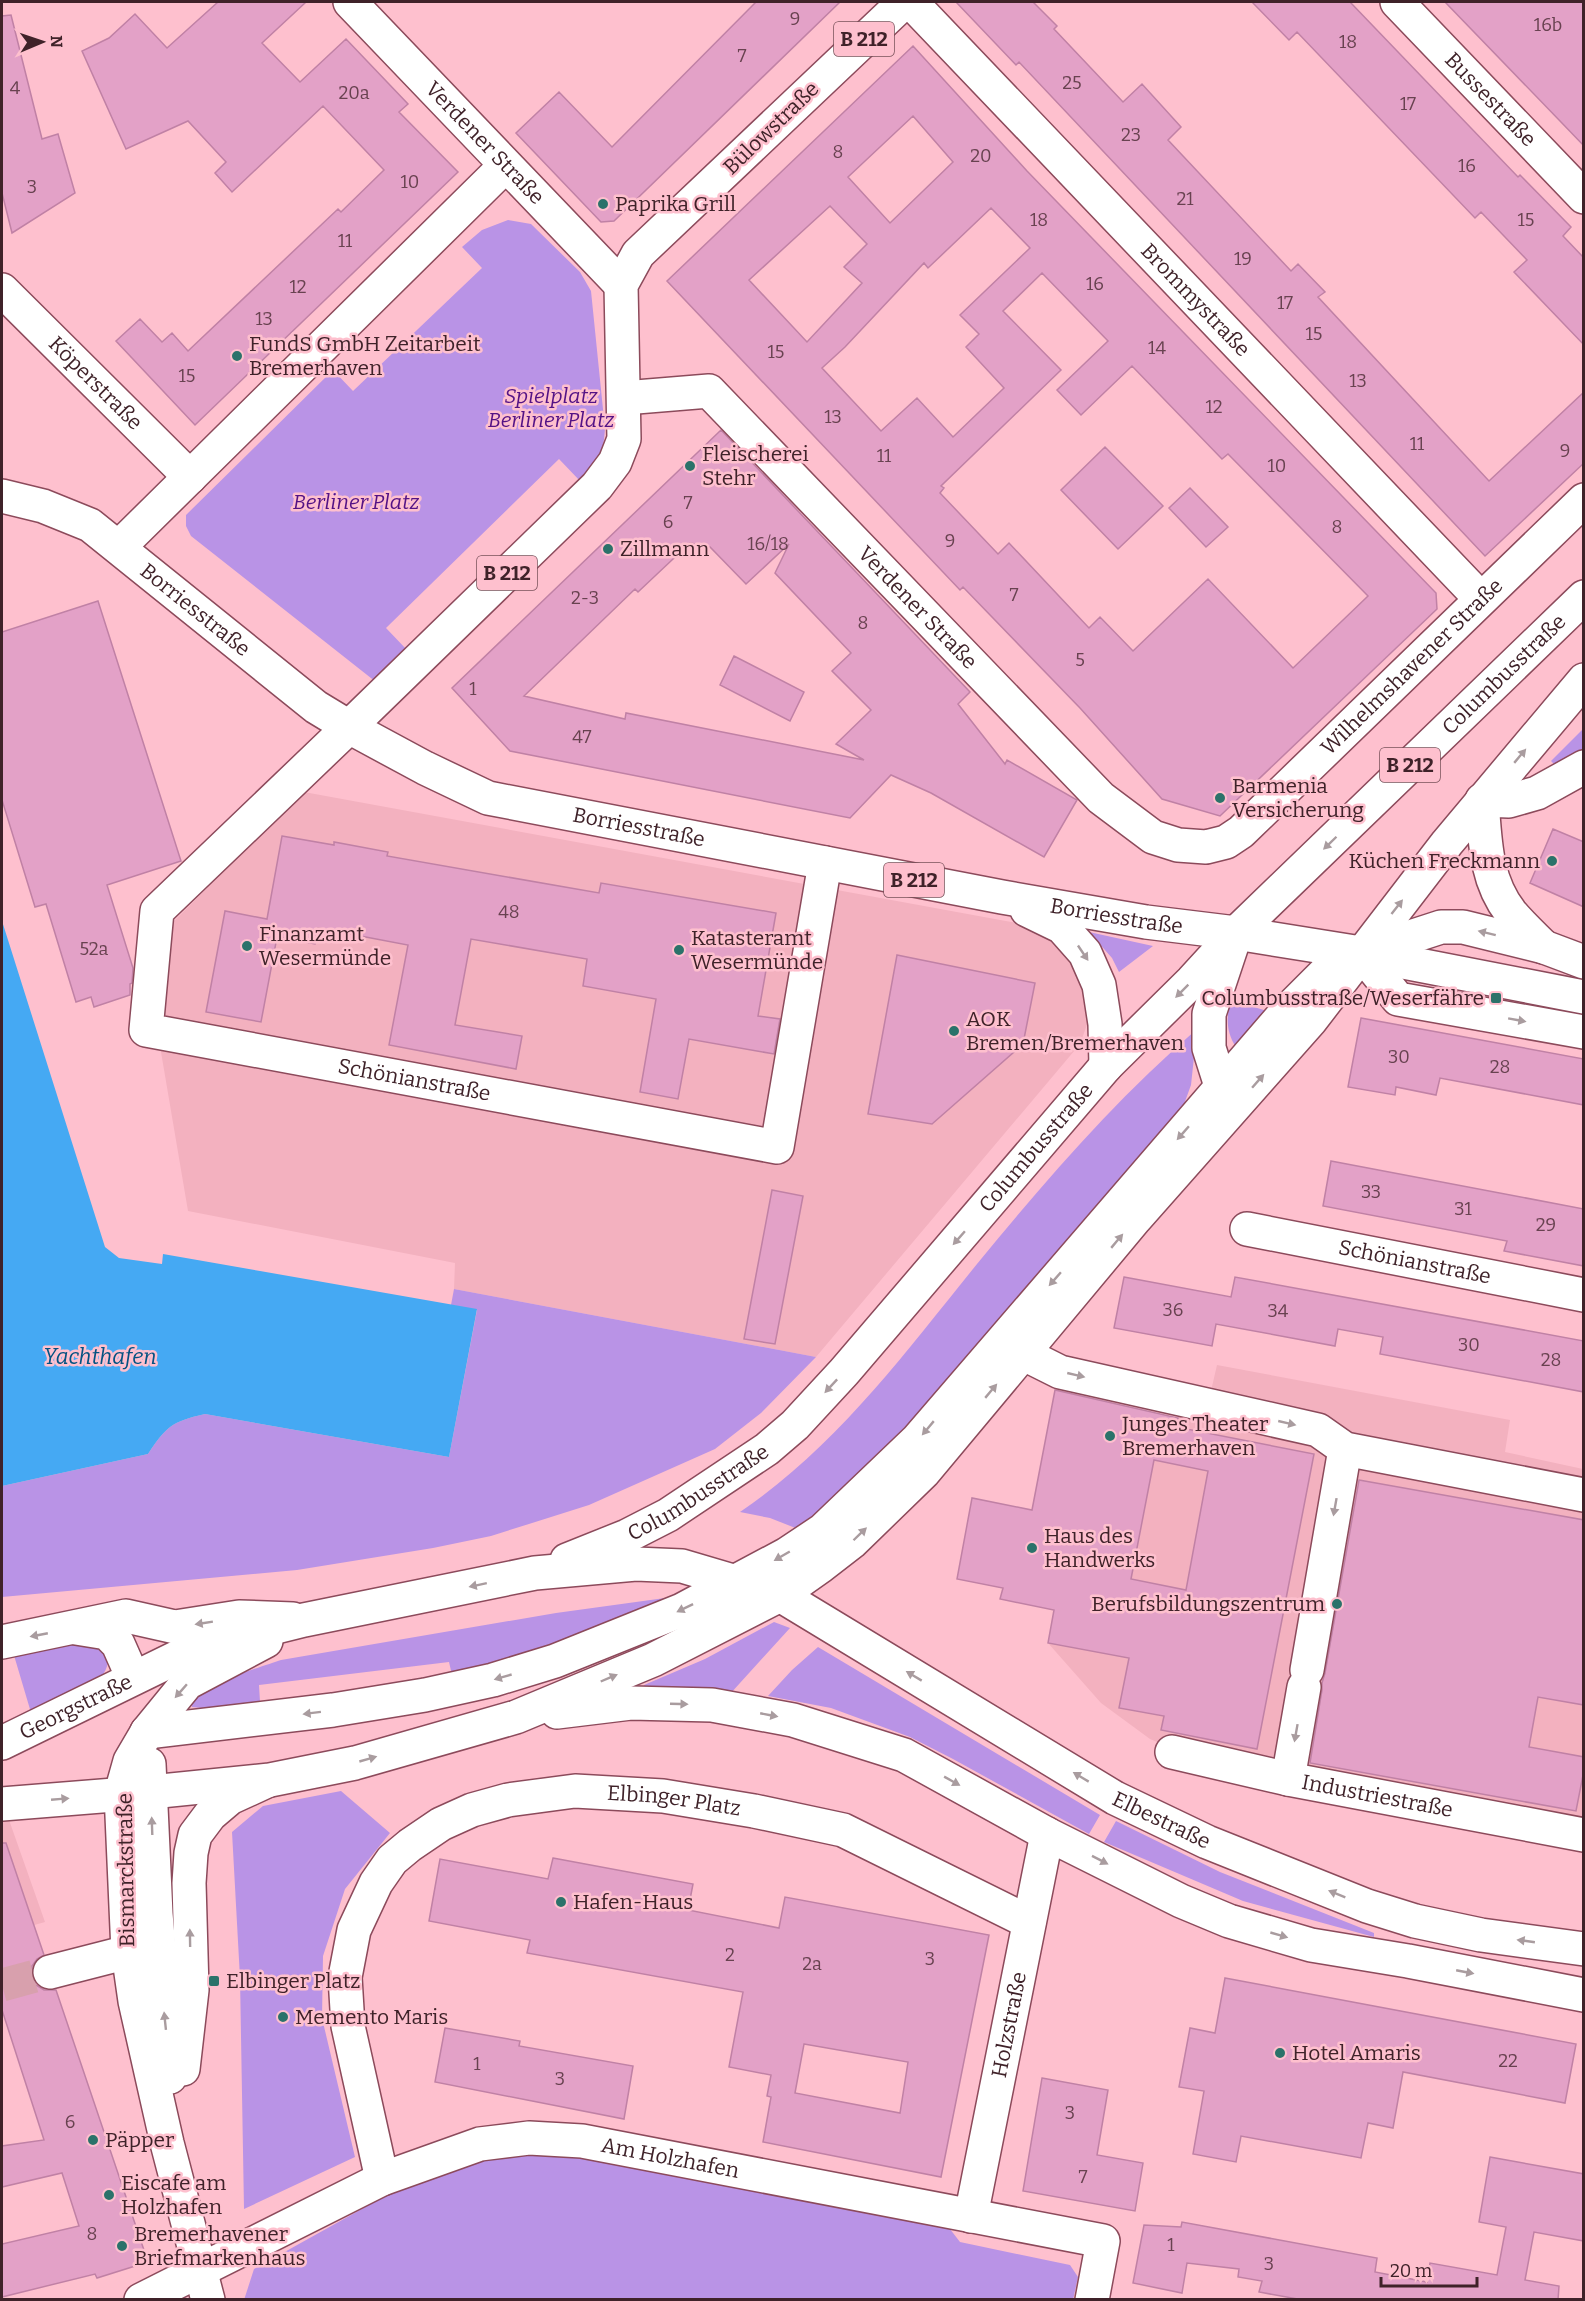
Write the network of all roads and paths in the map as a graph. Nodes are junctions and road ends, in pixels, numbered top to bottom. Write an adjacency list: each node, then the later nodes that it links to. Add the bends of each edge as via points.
1 (350, 2): 5 (street, Verdener Straße)
2 (904, 2): 7 (street, Bülowstraße / B 212, via 638,254)
3 (911, 2): 15 (street, Brommystraße)
4 (1397, 2): 6 (street, Bussestraße)
5 (505, 166): 7 (street, Verdener Straße); 10 (street)
6 (1584, 197)
7 (621, 285): 9 (street, B 212)
8 (2, 290): 10 (street, Köperstraße)
9 (624, 398): 17 (street, B 212, via 624,439 615,462 597,486); 20 (street, Verdener Straße, via 709,392 1101,798 1153,837 1178,845)
10 (190, 477): 13 (street)
11 (2, 496): 13 (street, Borriesstraße, via 90,525)
12 (1584, 500): 15 (street, Wilhelmshavener Straße)
13 (119, 547): 17 (street, Borriesstraße, via 316,707)
14 (1584, 597): 23 (street, Columbusstraße / B 212, one-way to 23)
15 (1481, 599): 20 (street, Wilhelmshavener Straße, via 1241,832 1226,842)
16 (1584, 680): 19 (street, one-way to 16)
17 (349, 727): 21 (street, Borriesstraße / B 212, via 488,798); 21 (street, Schönianstraße, via 157,911 146,1030 777,1147)
18 (1584, 767): 19 (street, via 1537,793 1509,801)
19 (1482, 800): 24 (street, Borriesstraße, via 1487,863 1495,887 1511,912); 25 (street, one-way to 19)
20 (1206, 847)
21 (825, 863): 22 (street, Borriesstraße / B 212)
22 (1002, 897): 23 (street, Borriesstraße / B 212); 29 (street, one-way to 29, via 1062,927 1085,953 1099,985)
23 (1236, 933): 25 (street, Borriesstraße / B 212); 29 (street, Columbusstraße, one-way to 29); 30 (street, via 1209,1014 1209,1048)
24 (1544, 947): 25 (street, Borriesstraße, one-way to 25, via 1463,927 1441,927); 26 (street, Borriesstraße)
25 (1361, 953): 27 (street, Borriesstraße); 28 (street, one-way to 28, via 1398,999); 30 (street, via 1325,974 1286,1012); 33 (street, one-way to 25, via 1311,1020)
26 (1584, 962)
27 (1584, 997)
28 (1584, 1032)
29 (1106, 1066): 36 (street, Columbusstraße, one-way to 36, via 795,1425 767,1449 668,1515)
30 (1221, 1089): 37 (street, one-way to 37, via 917,1440 823,1530)
31 (1247, 1228): 32 (street, Schönianstraße)
32 (1584, 1295)
33 (1022, 1353): 34 (street, one-way to 34, via 1060,1372 1318,1430); 38 (street, one-way to 33, via 852,1542 924,1472)
34 (1345, 1449): 35 (street); 48 (street, one-way to 48)
35 (1584, 1496)
36 (535, 1573): 37 (street, via 636,1564 682,1566); 39 (street, one-way to 39)
37 (737, 1581): 38 (street); 44 (street, one-way to 44, via 682,1610 566,1657 493,1680 333,1710)
38 (780, 1595): 43 (street, one-way to 38, via 653,1660); 54 (street, Elbestraße, one-way to 38, via 1481,1935 1415,1921 1367,1906 1207,1842 1115,1798)
39 (304, 1620): 40 (street, one-way to 40, via 239,1617 175,1627 126,1616); 42 (street, via 228,1639); 44 (street, one-way to 44, via 187,1683)
40 (76, 1628): 41 (street, one-way to 41); 42 (street, via 107,1633 118,1644)
41 (2, 1642)
42 (133, 1678): 44 (street, Georgstraße); 45 (street, Georgstraße)
43 (516, 1717): 47 (street, one-way to 43, via 355,1763); 51 (street, one-way to 51, via 631,1703 711,1705 793,1720 904,1755)
44 (147, 1732): 49 (street, Bismarckstraße, via 130,1761)
45 (2, 1743)
46 (1172, 1752): 48 (street, Industriestraße)
47 (270, 1779): 49 (street); 58 (street, Bismarckstraße, one-way to 47, via 192,1990 189,1883 195,1835 210,1815 231,1798)
48 (1288, 1779): 52 (street, Industriestraße)
49 (136, 1793): 50 (street, one-way to 49); 55 (street, Bismarckstraße); 58 (street, Bismarckstraße, one-way to 49, via 156,1914)
50 (2, 1804)
51 (1047, 1834): 53 (street, Holzstraße); 57 (street, one-way to 57, via 1229,1921 1311,1945)
52 (1584, 1835)
53 (1029, 1922): 59 (street, Elbinger Platz, via 843,1830 754,1811 663,1796 575,1791 508,1800 472,1810 441,1824 392,1860 376,1883 354,1930 345,1977 348,2026); 61 (street, Holzstraße)
54 (1584, 1949)
55 (128, 1952): 56 (street); 60 (street, Bismarckstraße, via 135,2001)
56 (50, 1972)
57 (1584, 1995)
58 (175, 2121): 60 (street, Bismarckstraße)
59 (382, 2179): 61 (street, Am Holzhafen, via 480,2144 529,2138 582,2141); 62 (street, Am Holzhafen)
60 (177, 2182): 62 (street, Bismarckstraße)
61 (972, 2216): 64 (street, Am Holzhafen, via 1103,2241)
62 (203, 2285): 63 (street, Am Holzhafen)
63 (141, 2300)
64 (1092, 2300)

